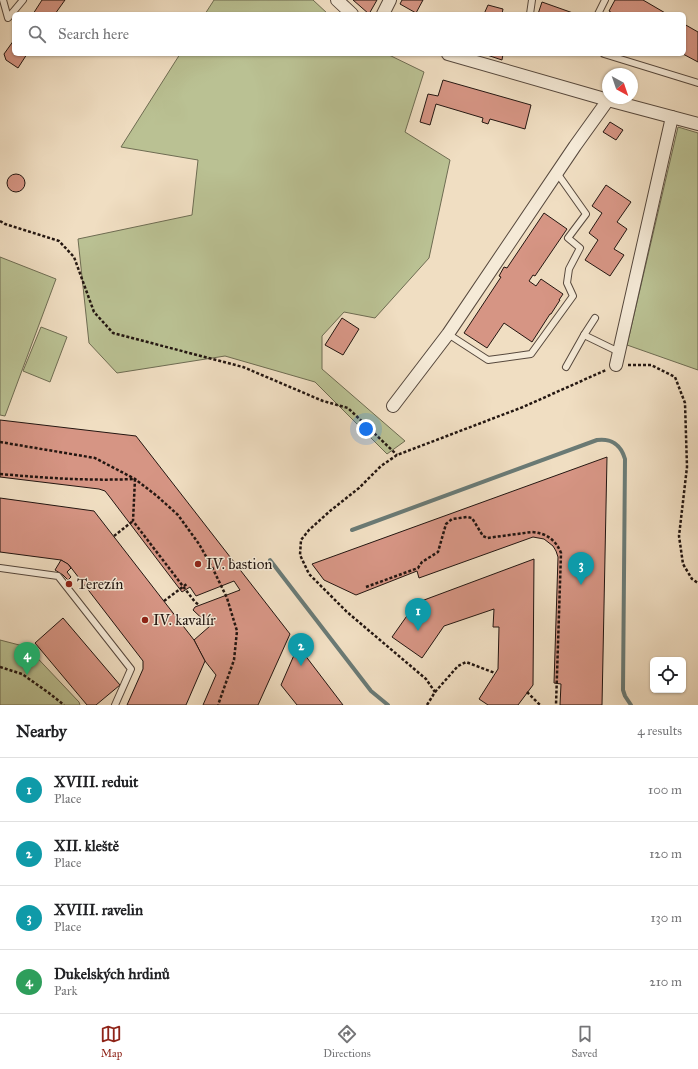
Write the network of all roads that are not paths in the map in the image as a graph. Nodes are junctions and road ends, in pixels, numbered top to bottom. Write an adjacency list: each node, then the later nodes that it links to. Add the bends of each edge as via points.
1 (3, 0): 12 (lane, via 8,18)
2 (23, 0): 7 (lane)
3 (337, 0): 8 (street)
4 (390, 0): 9 (street)
5 (532, 0): 10 (lane)
6 (605, 0): 11 (lane)
7 (13, 12)
8 (350, 12)
9 (384, 12)
10 (530, 12)
11 (599, 12)
12 (12, 13)
13 (455, 56): 16 (street)
14 (610, 56): 15 (lane)
15 (698, 83)
16 (602, 98)
17 (605, 104): 21 (street)
18 (623, 104): 19 (street)
19 (672, 117): 20 (street); 25 (street)
20 (698, 124)
21 (557, 172): 23 (street); 23 (lane, via 586,214 568,238 580,248 569,269 567,283 573,296 532,354 488,360)
22 (595, 318): 24 (lane)
23 (448, 334): 28 (street)
24 (584, 335): 25 (lane); 27 (lane)
25 (619, 352): 26 (street)
26 (616, 365)
27 (566, 367)
28 (394, 406)
29 (0, 568): 30 (lane, via 58,576 131,669)
30 (115, 705)

